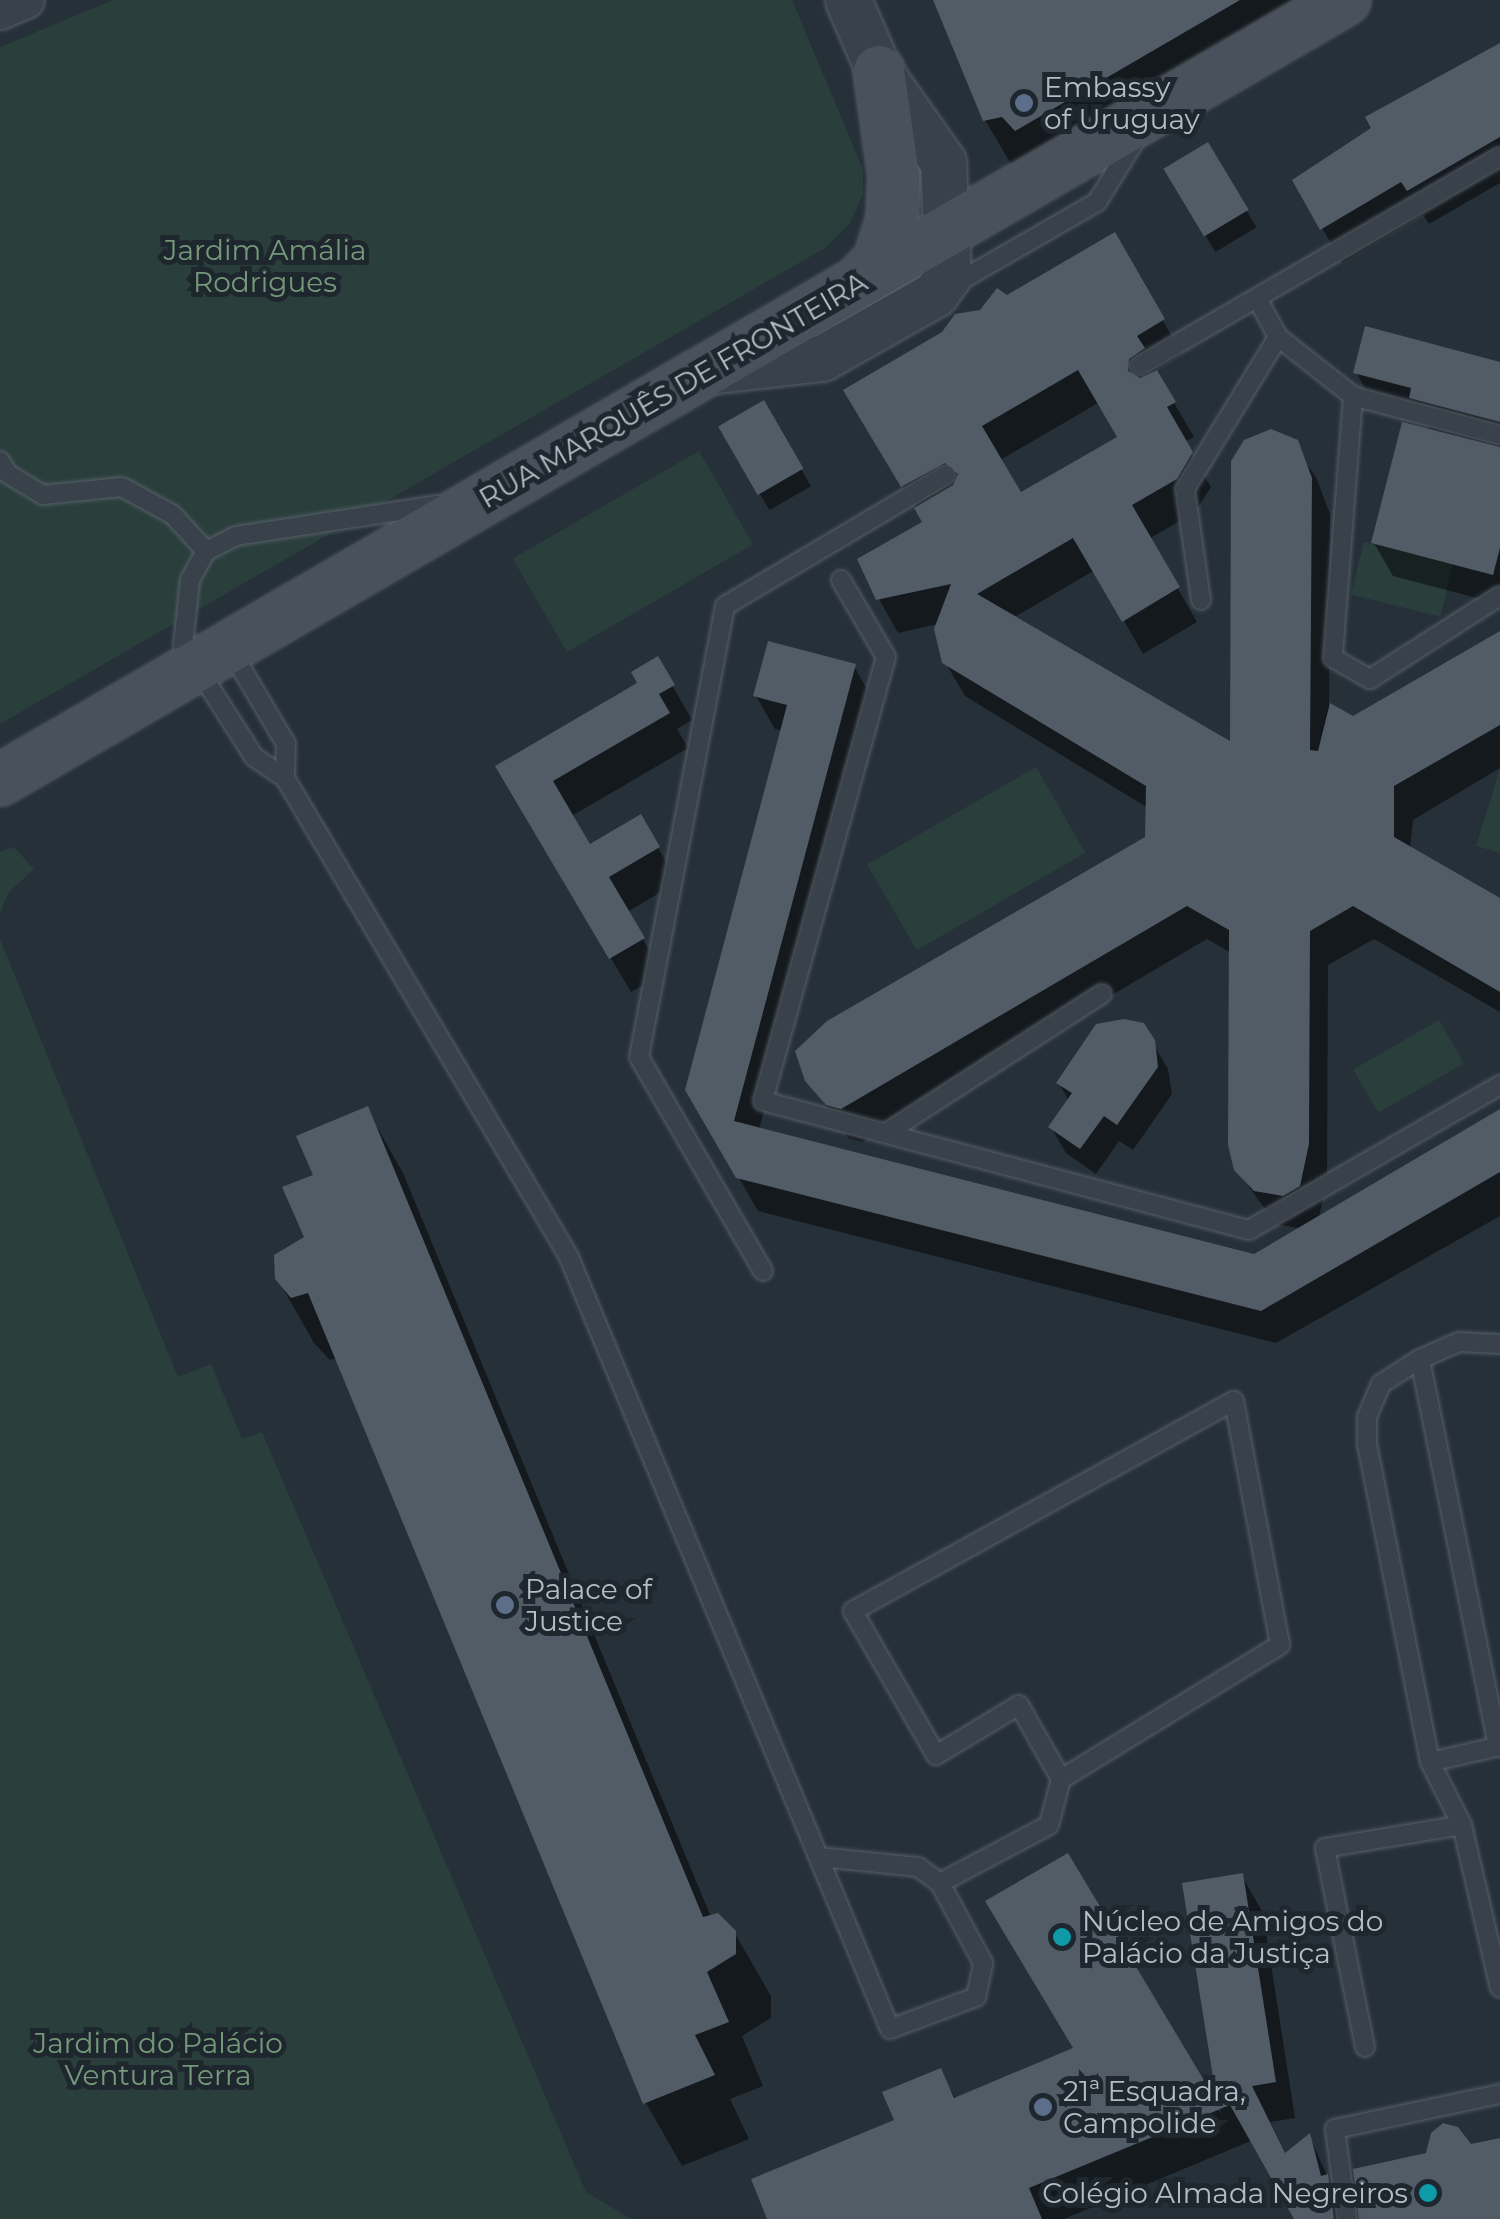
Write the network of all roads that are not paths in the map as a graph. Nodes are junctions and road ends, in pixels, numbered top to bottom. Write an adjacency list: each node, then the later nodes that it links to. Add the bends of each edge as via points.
1 (26, 0): 4 (street)
2 (848, 0): 5 (street)
3 (1345, 0): 6 (main road, RUA MARQUÊS DE FRONTEIRA)
4 (0, 11)
5 (878, 71): 7 (street); 11 (main road, via 894,176 892,219 879,260)
6 (1148, 116): 9 (main road, RUA MARQUÊS DE FRONTEIRA); 13 (lane, via 1097,202)
7 (937, 153): 9 (street, via 996,183); 10 (street, via 946,174)
8 (1500, 157): 12 (lane)
9 (1042, 176): 10 (main road, RUA MARQUÊS DE FRONTEIRA)
10 (950, 234): 11 (main road, RUA MARQUÊS DE FRONTEIRA); 13 (street, via 948,276)
11 (860, 280): 16 (main road, RUA MARQUÊS DE FRONTEIRA)
12 (1257, 298): 14 (lane); 15 (lane)
13 (925, 301): 16 (street, via 822,358 736,364)
14 (1278, 337): 17 (lane); 25 (lane, via 1185,488)
15 (1140, 366)
16 (698, 375): 21 (main road, RUA MARQUÊS DE FRONTEIRA)
17 (1353, 396): 18 (lane); 24 (lane, via 1333,658 1370,678)
18 (1500, 435)
19 (0, 460): 22 (lane, via 8,474 43,495 122,487 173,515)
20 (946, 474): 32 (lane, via 726,606 639,1056)
21 (519, 479): 22 (lane, via 416,510 236,536); 26 (main road, RUA MARQUÊS DE FRONTEIRA)
22 (206, 552): 26 (lane, via 190,580 181,626 183,645)
23 (841, 580): 31 (lane, via 886,657 763,1101)
24 (1500, 596)
25 (1200, 600)
26 (213, 657): 27 (lane, via 254,756); 27 (lane, via 286,744); 28 (main road, RUA MARQUÊS DE FRONTEIRA)
27 (284, 778): 39 (lane, via 568,1255)
28 (0, 780)
29 (1102, 994): 31 (lane)
30 (1500, 1085): 31 (lane, via 1249,1230)
31 (886, 1133)
32 (763, 1271)
33 (1496, 1338): 34 (lane, via 1458,1342)
34 (1420, 1359): 35 (lane); 36 (lane, via 1380,1384 1366,1444)
35 (1499, 1747): 36 (lane)
36 (1430, 1762): 38 (lane)
37 (1061, 1780): 37 (lane, via 1280,1644 1234,1401 852,1612 936,1756 1019,1705); 40 (lane, via 1049,1826)
38 (1462, 1825): 41 (lane); 42 (lane, via 1325,1848)
39 (818, 1857): 40 (lane, via 918,1867); 40 (lane, via 890,2030 976,1997 983,1963)
40 (940, 1882)
41 (1500, 1988)
42 (1366, 2047)
43 (1500, 2094): 44 (lane, via 1334,2130)
44 (1347, 2219)

